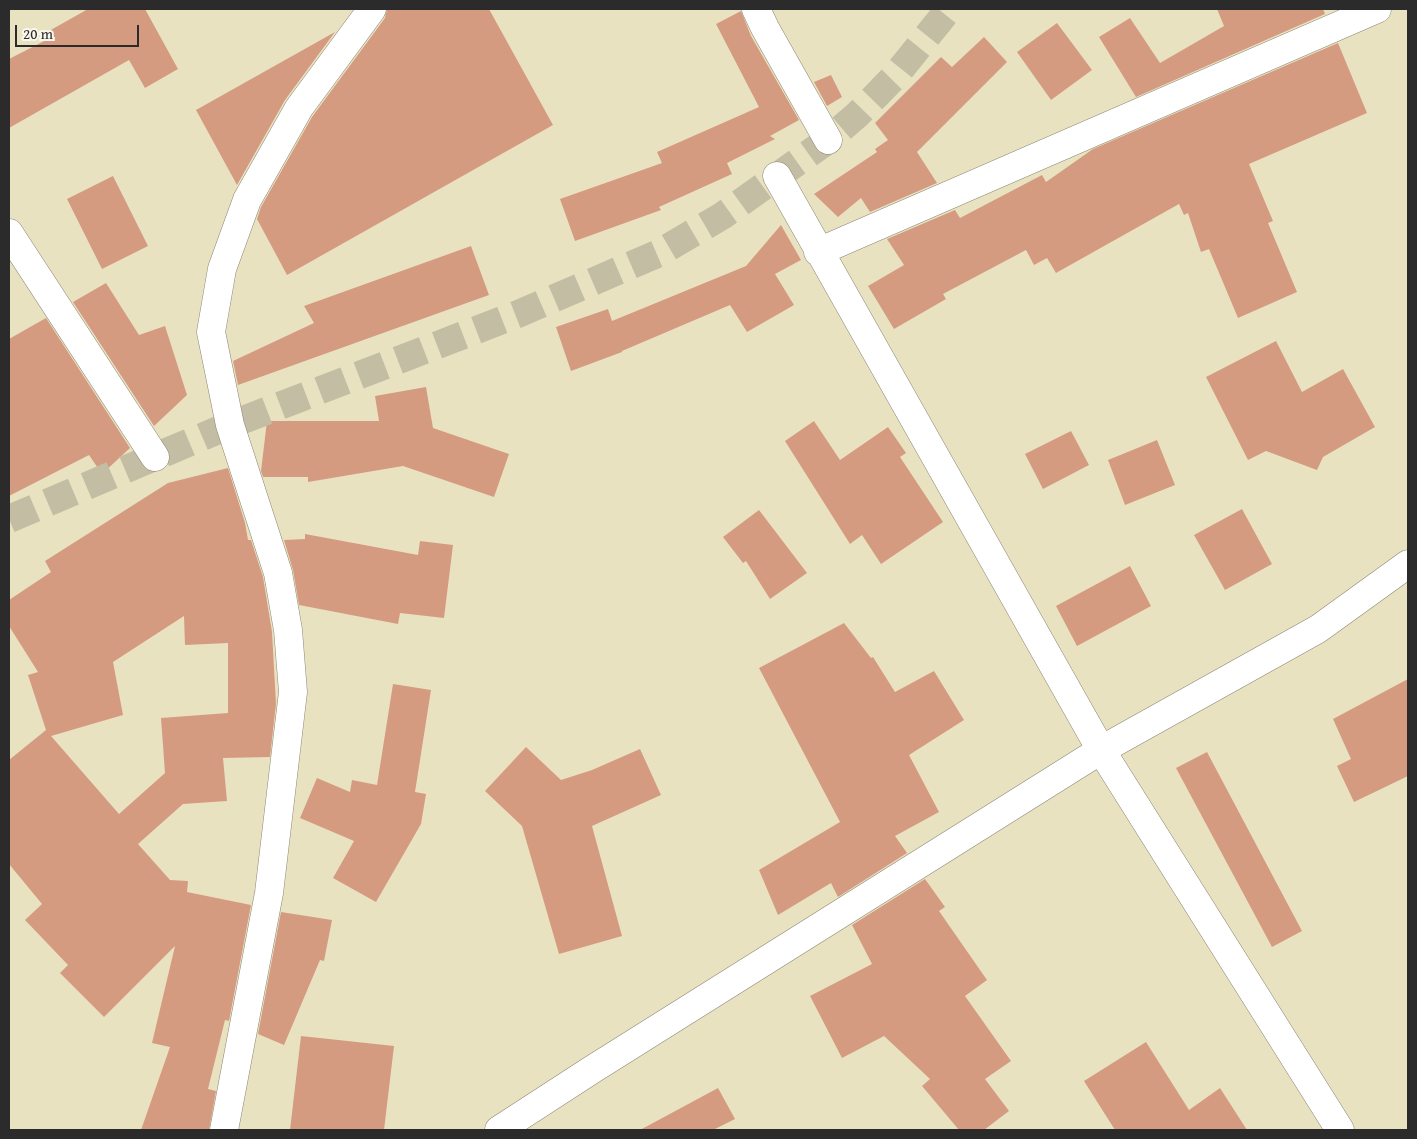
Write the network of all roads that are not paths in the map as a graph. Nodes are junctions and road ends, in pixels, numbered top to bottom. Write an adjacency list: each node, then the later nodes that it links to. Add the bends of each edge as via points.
1 (372, 9): 11 (street, via 299,108 247,200 222,268 211,332 230,425 278,573 288,630 293,692 269,894)
2 (756, 9): 4 (street)
3 (1377, 9): 7 (street)
4 (828, 140)
5 (777, 176): 7 (street)
6 (9, 233): 8 (street)
7 (818, 252): 10 (street)
8 (156, 457)
9 (1408, 564): 10 (street, via 1318,629)
10 (1100, 750): 12 (street); 13 (street)
11 (224, 1130)
12 (499, 1130)
13 (1340, 1130)

